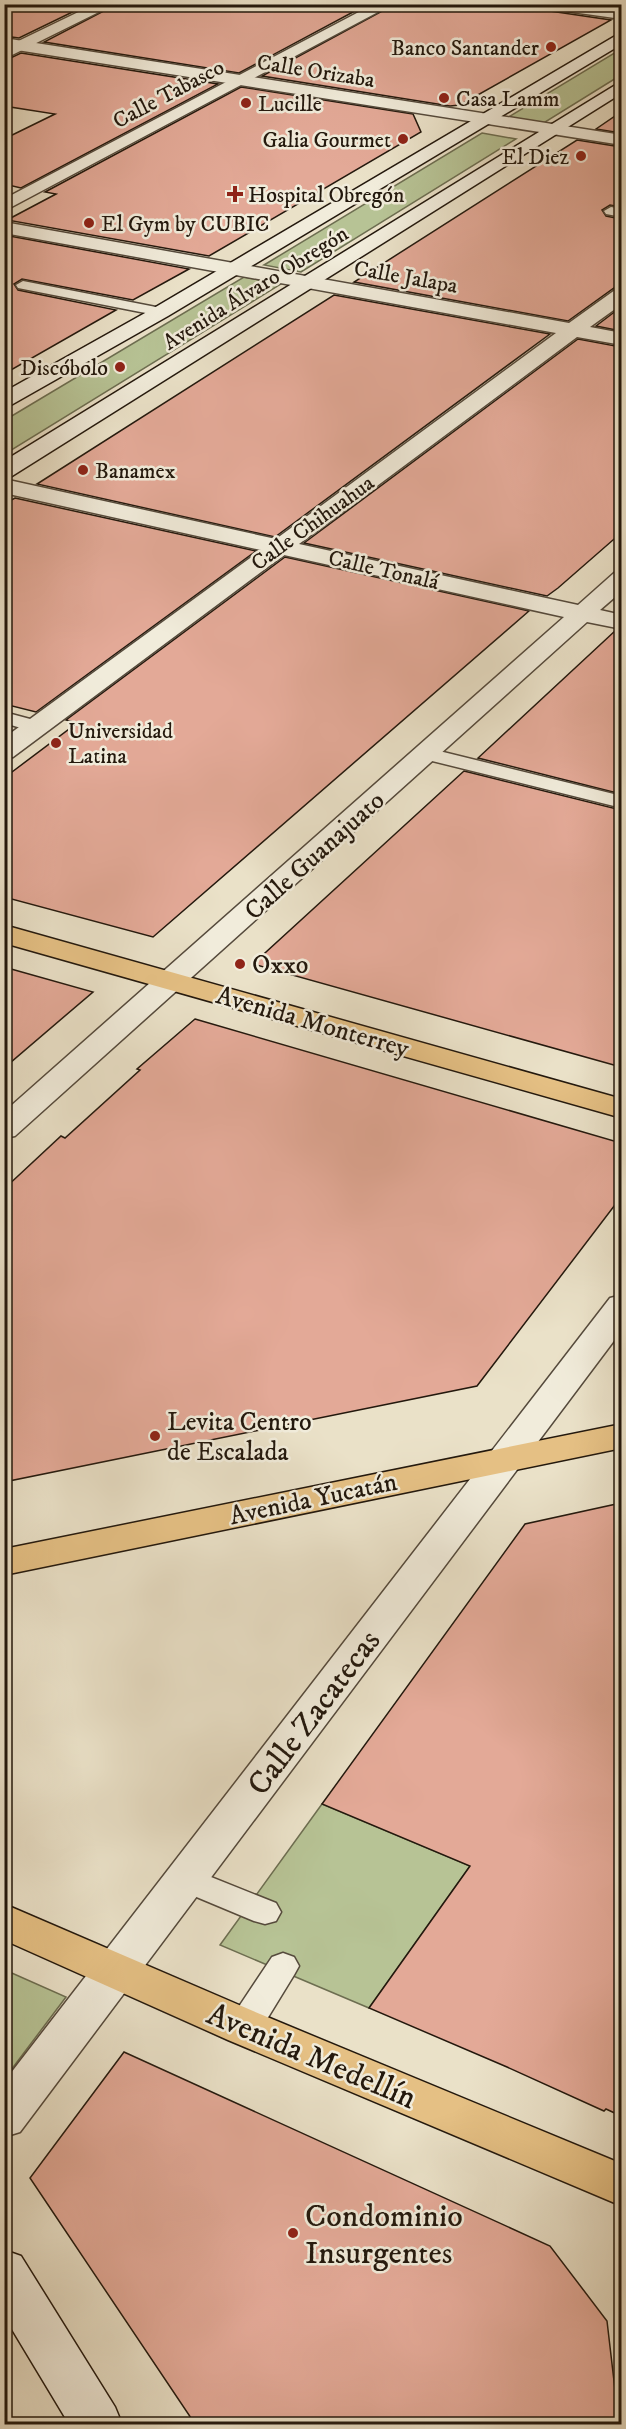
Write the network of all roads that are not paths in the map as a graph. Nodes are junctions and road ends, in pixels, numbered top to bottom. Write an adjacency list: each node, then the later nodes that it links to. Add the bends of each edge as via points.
1 (108, 4): 6 (street)
2 (386, 4): 8 (street, Calle Tabasco)
3 (550, 4): 4 (street)
4 (621, 15)
5 (621, 38): 10 (street, Avenida Álvaro Obregón)
6 (12, 45): 7 (street); 8 (street, Calle Orizaba)
7 (5, 54): 8 (street, Calle Orizaba)
8 (232, 84): 10 (street, Calle Orizaba); 14 (street, Calle Tabasco)
9 (621, 86): 11 (street, Avenida Álvaro Obregón)
10 (479, 122): 11 (street, Calle Orizaba); 16 (street, Avenida Álvaro Obregón)
11 (547, 133): 12 (street, Calle Orizaba); 13 (street, Calle Orizaba); 17 (street, Avenida Álvaro Obregón)
12 (621, 140)
13 (621, 149)
14 (4, 206)
15 (4, 227): 16 (street, Calle Jalapa)
16 (233, 269): 17 (street, Calle Jalapa); 20 (street, Avenida Álvaro Obregón)
17 (309, 282): 21 (street, Calle Jalapa); 24 (street, Avenida Álvaro Obregón)
18 (23, 285): 20 (lane)
19 (621, 294): 21 (street, Calle Chihuahua)
20 (161, 312): 23 (street, Avenida Álvaro Obregón)
21 (573, 331): 22 (street, Calle Jalapa); 26 (street, Calle Chihuahua)
22 (621, 339)
23 (4, 401)
24 (4, 471)
25 (4, 486): 26 (street, Calle Tonalá)
26 (280, 545): 28 (street, Calle Tonalá); 31 (street, Calle Chihuahua)
27 (621, 578): 28 (street, Calle Guanajuato)
28 (583, 613): 29 (street, Calle Tonalá); 33 (street, Calle Guanajuato)
29 (621, 622)
30 (4, 717): 31 (lane)
31 (38, 727): 32 (street, Calle Chihuahua)
32 (4, 751)
33 (427, 754): 34 (lane); 36 (street, Calle Guanajuato)
34 (621, 802)
35 (4, 934): 36 (main road, Avenida Monterrey)
36 (172, 982): 37 (main road, Avenida Monterrey); 38 (street, Calle Guanajuato)
37 (621, 1109)
38 (4, 1130)
39 (621, 1306): 41 (street, Calle Zacatecas)
40 (621, 1436): 41 (main road, Avenida Yucatán)
41 (506, 1459): 42 (main road, Avenida Yucatán); 43 (street, Calle Zacatecas)
42 (4, 1562)
43 (186, 1879): 44 (lane); 47 (street, Calle Zacatecas)
44 (265, 1912)
45 (4, 1921): 47 (main road, Avenida Medellín)
46 (284, 1965): 48 (lane)
47 (117, 1970): 48 (main road, Avenida Medellín); 49 (street, Calle Zacatecas)
48 (244, 2027): 50 (main road, Avenida Medellín)
49 (4, 2118)
50 (621, 2186)
51 (4, 2271): 52 (street)
52 (97, 2424)

